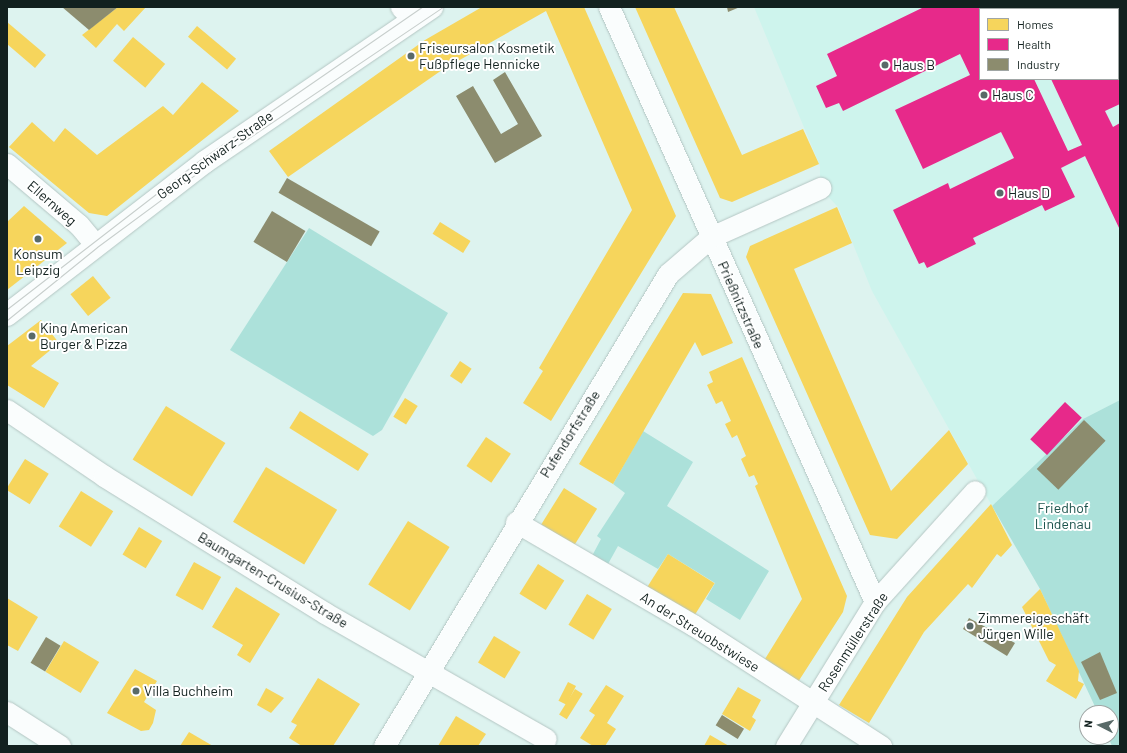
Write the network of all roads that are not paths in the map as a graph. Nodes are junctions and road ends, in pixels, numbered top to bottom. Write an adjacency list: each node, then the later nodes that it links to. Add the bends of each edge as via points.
1 (432, 7): 3 (street, Georg-Schwarz-Straße)
2 (609, 7): 6 (street, Prießnitzstraße)
3 (406, 13): 7 (street, Georg-Schwarz-Straße)
4 (7, 164): 7 (street, Ellernweg, via 79,225)
5 (820, 188): 6 (street, Pufendorfstraße)
6 (711, 237): 11 (street, Pufendorfstraße, via 668,274); 12 (street, Prießnitzstraße)
7 (94, 244): 8 (street, Georg-Schwarz-Straße)
8 (7, 315)
9 (7, 410): 13 (street, Baumgarten-Crusius-Straße, via 104,476 326,613)
10 (975, 491): 12 (street, Rosenmüllerstraße)
11 (516, 522): 13 (street, Pufendorfstraße); 14 (street, An der Streuobstwiese, via 693,625)
12 (875, 602): 14 (street, Rosenmüllerstraße)
13 (432, 672): 16 (street, Baumgarten-Crusius-Straße); 18 (street, Pufendorfstraße)
14 (812, 705): 19 (street, Rosenmüllerstraße); 20 (street, An der Streuobstwiese)
15 (7, 712): 17 (street)
16 (546, 739)
17 (60, 746)
18 (384, 746)
19 (786, 746)
20 (881, 746)

